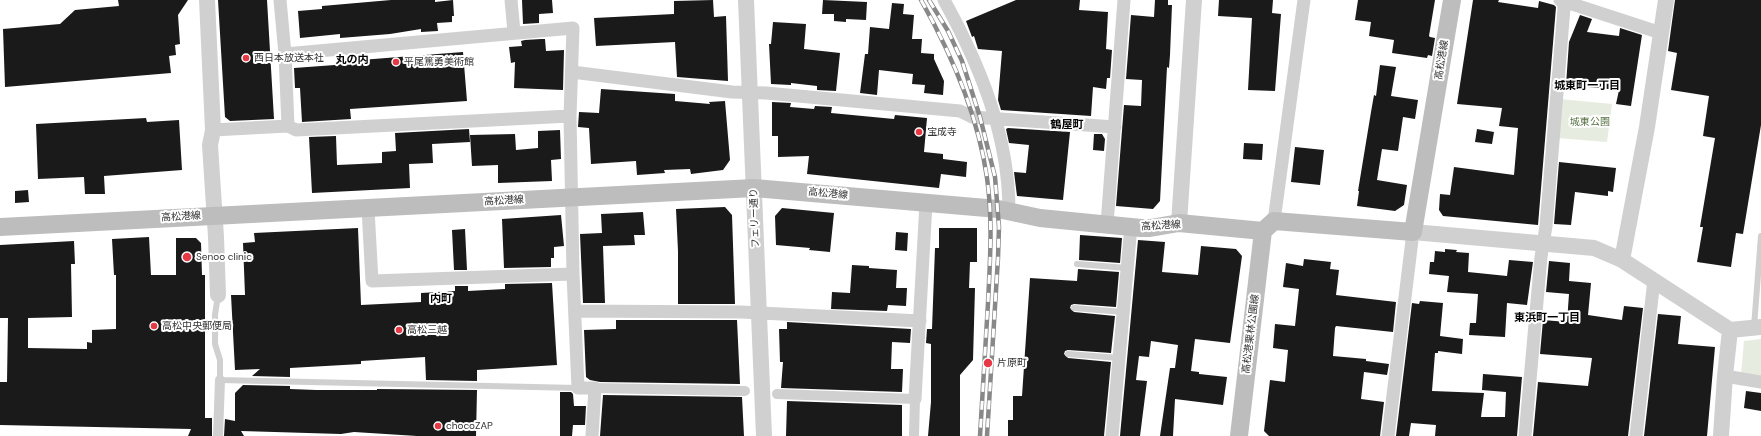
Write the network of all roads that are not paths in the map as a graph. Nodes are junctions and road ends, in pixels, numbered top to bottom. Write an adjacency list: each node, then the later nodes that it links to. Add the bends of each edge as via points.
1 (207, 0): 21 (street)
2 (280, 0): 14 (street)
3 (511, 0): 12 (street)
4 (746, 0): 16 (street, フェリー通り)
5 (944, 0): 18 (street, via 974,59)
6 (1124, 0): 20 (street)
7 (1194, 0): 28 (street)
8 (1304, 0): 31 (street)
9 (1452, 0): 33 (main road, 高松港線)
10 (1562, 0): 13 (street); 35 (street, via 1562,32)
11 (1666, 0): 13 (street)
12 (514, 32): 14 (street); 15 (street, via 573,28)
13 (1661, 33): 36 (street, via 1647,127)
14 (285, 54): 19 (street)
15 (572, 72): 16 (street); 17 (street)
16 (749, 92): 18 (street, via 960,111 972,117); 22 (street, フェリー通り)
17 (570, 116): 19 (street, via 296,130); 23 (street)
18 (995, 118): 20 (street); 26 (street, via 1005,155)
19 (288, 126): 21 (street)
20 (1115, 127): 29 (street)
21 (213, 130): 27 (street, via 210,145)
22 (754, 188): 23 (main road, 高松港線); 24 (main road, 高松港線); 45 (street, フェリー通り)
23 (571, 197): 25 (main road, 高松港線); 39 (street)
24 (926, 203): 26 (main road, 高松港線); 46 (street)
25 (368, 209): 27 (main road, 高松港線); 39 (street, via 372,281)
26 (1009, 211): 29 (main road, 高松港線, via 1040,218)
27 (215, 216): 32 (main road, 高松港線); 41 (street)
28 (1179, 223): 30 (main road, 高松港線, via 1150,228); 31 (main road, 高松港線)
29 (1107, 224): 30 (main road, 高松港線)
30 (1131, 226): 38 (street)
31 (1269, 226): 33 (main road, 高松港線); 64 (main road, 高松港栗林公園線)
32 (0, 227)
33 (1414, 232): 35 (street); 65 (street)
34 (1761, 236): 47 (lane)
35 (1543, 244): 36 (street, via 1594,248); 66 (street)
36 (1622, 260): 40 (street)
37 (1077, 264): 38 (lane)
38 (1127, 268): 44 (street)
39 (573, 274): 43 (street)
40 (1654, 280): 48 (street); 67 (street)
41 (218, 295): 52 (lane, via 215,344 220,360)
42 (1074, 308): 44 (lane)
43 (574, 311): 45 (street); 54 (street)
44 (1123, 312): 50 (street)
45 (760, 313): 46 (street); 61 (street, フェリー通り)
46 (920, 321): 58 (street)
47 (1757, 327): 48 (street)
48 (1730, 330): 51 (street)
49 (1068, 354): 50 (lane)
50 (1119, 358): 63 (street)
51 (1724, 376): 53 (street); 68 (street)
52 (220, 380): 54 (lane); 59 (street)
53 (1761, 382)
54 (578, 388): 55 (street)
55 (595, 388): 56 (street); 60 (street)
56 (745, 391)
57 (777, 394): 58 (street)
58 (915, 399): 62 (street)
59 (218, 436)
60 (592, 436)
61 (764, 436)
62 (914, 436)
63 (1112, 436)
64 (1239, 436)
65 (1388, 436)
66 (1525, 436)
67 (1636, 436)
68 (1721, 436)

